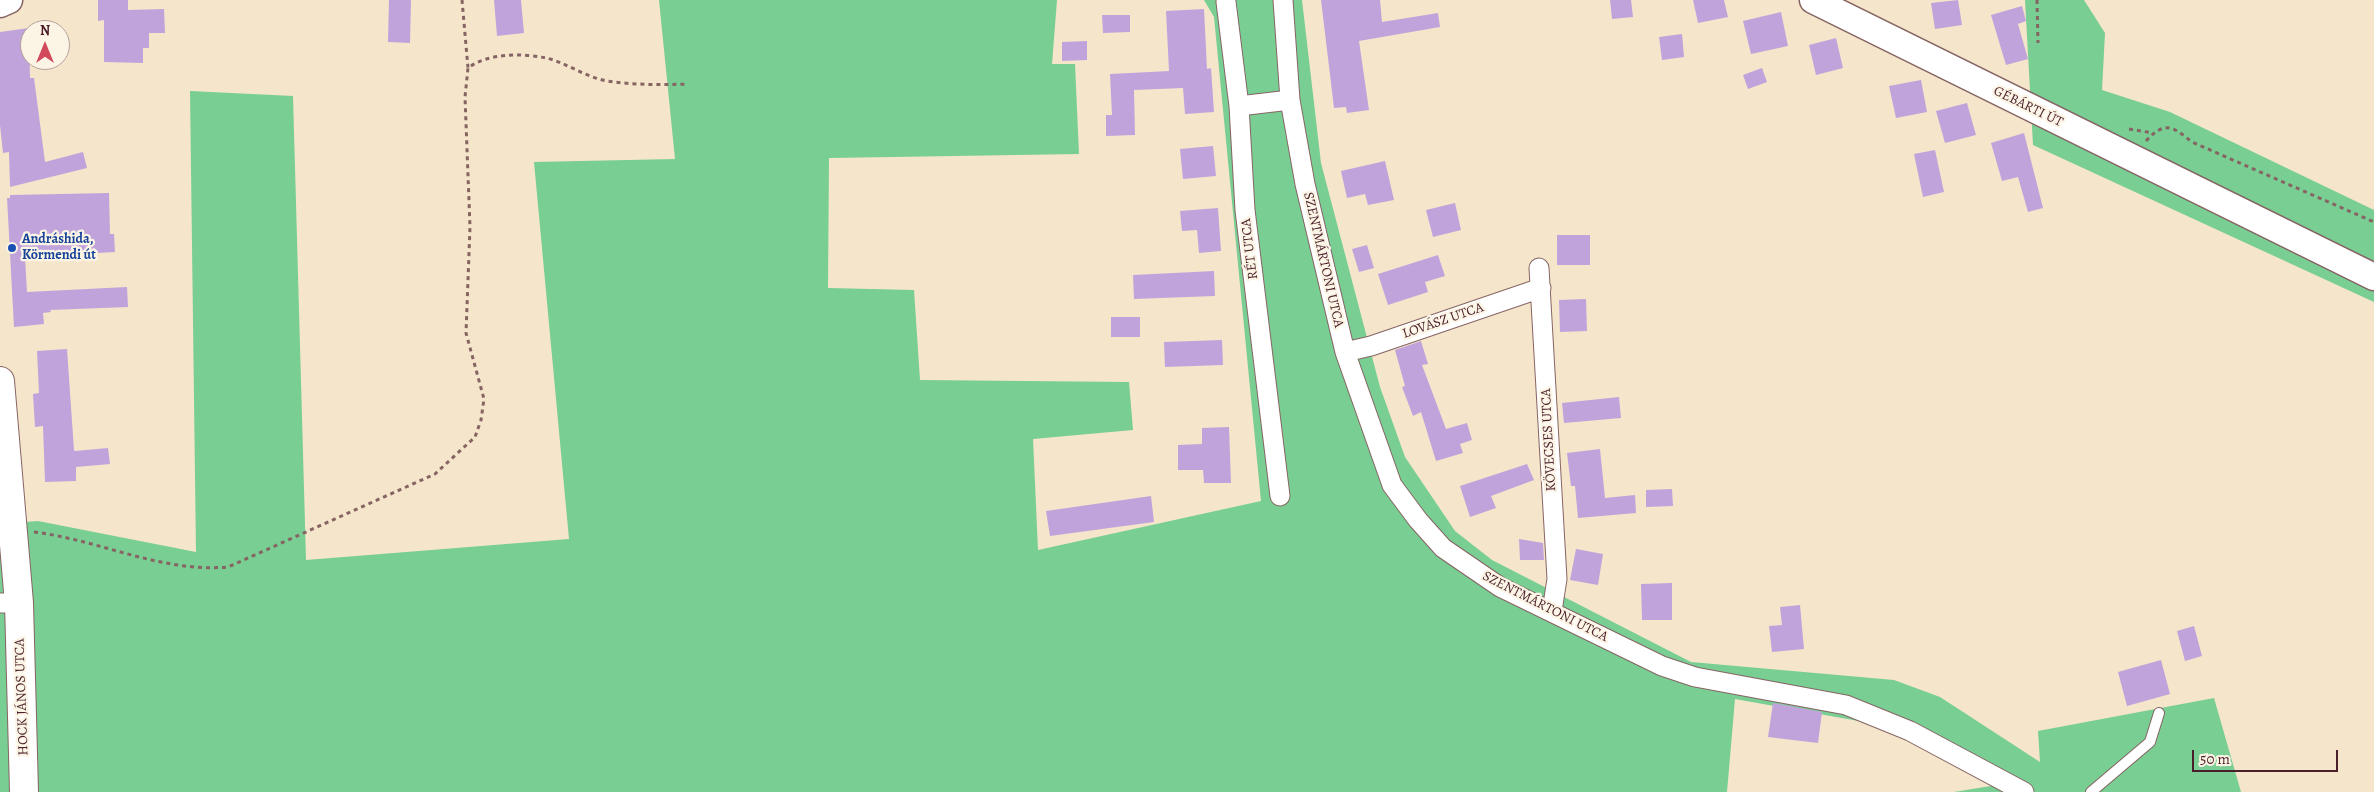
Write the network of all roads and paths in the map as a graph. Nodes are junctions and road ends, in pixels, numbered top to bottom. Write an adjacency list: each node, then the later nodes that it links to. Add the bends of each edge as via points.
1 (8, 0): 7 (main road)
2 (462, 0): 9 (path)
3 (1284, 0): 11 (street, SZENTMÁRTONI UTCA)
4 (1813, 0): 16 (main road, GÉBÁRTI ÚT)
5 (2037, 0): 8 (path)
6 (1226, 2): 12 (street, RÉT UTCA)
7 (0, 4)
8 (2038, 43)
9 (468, 68): 10 (path, via 491,57 546,58 576,72 606,80 656,85); 21 (path, via 465,98 470,227 466,333 484,399 475,437 434,474 228,567 206,569 139,558 65,536)
10 (688, 84)
11 (1290, 100): 12 (street); 18 (street, SZENTMÁRTONI UTCA, via 1305,184)
12 (1238, 106): 20 (street, RÉT UTCA, via 1245,210)
13 (2154, 133): 14 (path, via 2172,128 2192,142)
14 (2374, 222)
15 (1539, 268): 17 (street, KÖVECSES UTCA)
16 (2374, 277)
17 (1541, 288): 18 (street, LOVÁSZ UTCA, via 1371,346); 23 (street, KÖVECSES UTCA, via 1557,579)
18 (1344, 352): 23 (street, SZENTMÁRTONI UTCA, via 1392,484 1418,520 1443,548 1464,563 1500,586)
19 (0, 381): 21 (main road, HOCK JÁNOS UTCA)
20 (1280, 496)
21 (14, 530): 22 (main road, HOCK JÁNOS UTCA)
22 (9, 603): 25 (main road, HOCK JÁNOS UTCA, via 24,748)
23 (1552, 611): 26 (street, SZENTMÁRTONI UTCA, via 1662,666 1695,677 1834,701 1881,718)
24 (2159, 713): 27 (lane, via 2150,742)
25 (24, 792)
26 (2024, 792)
27 (2091, 792)

